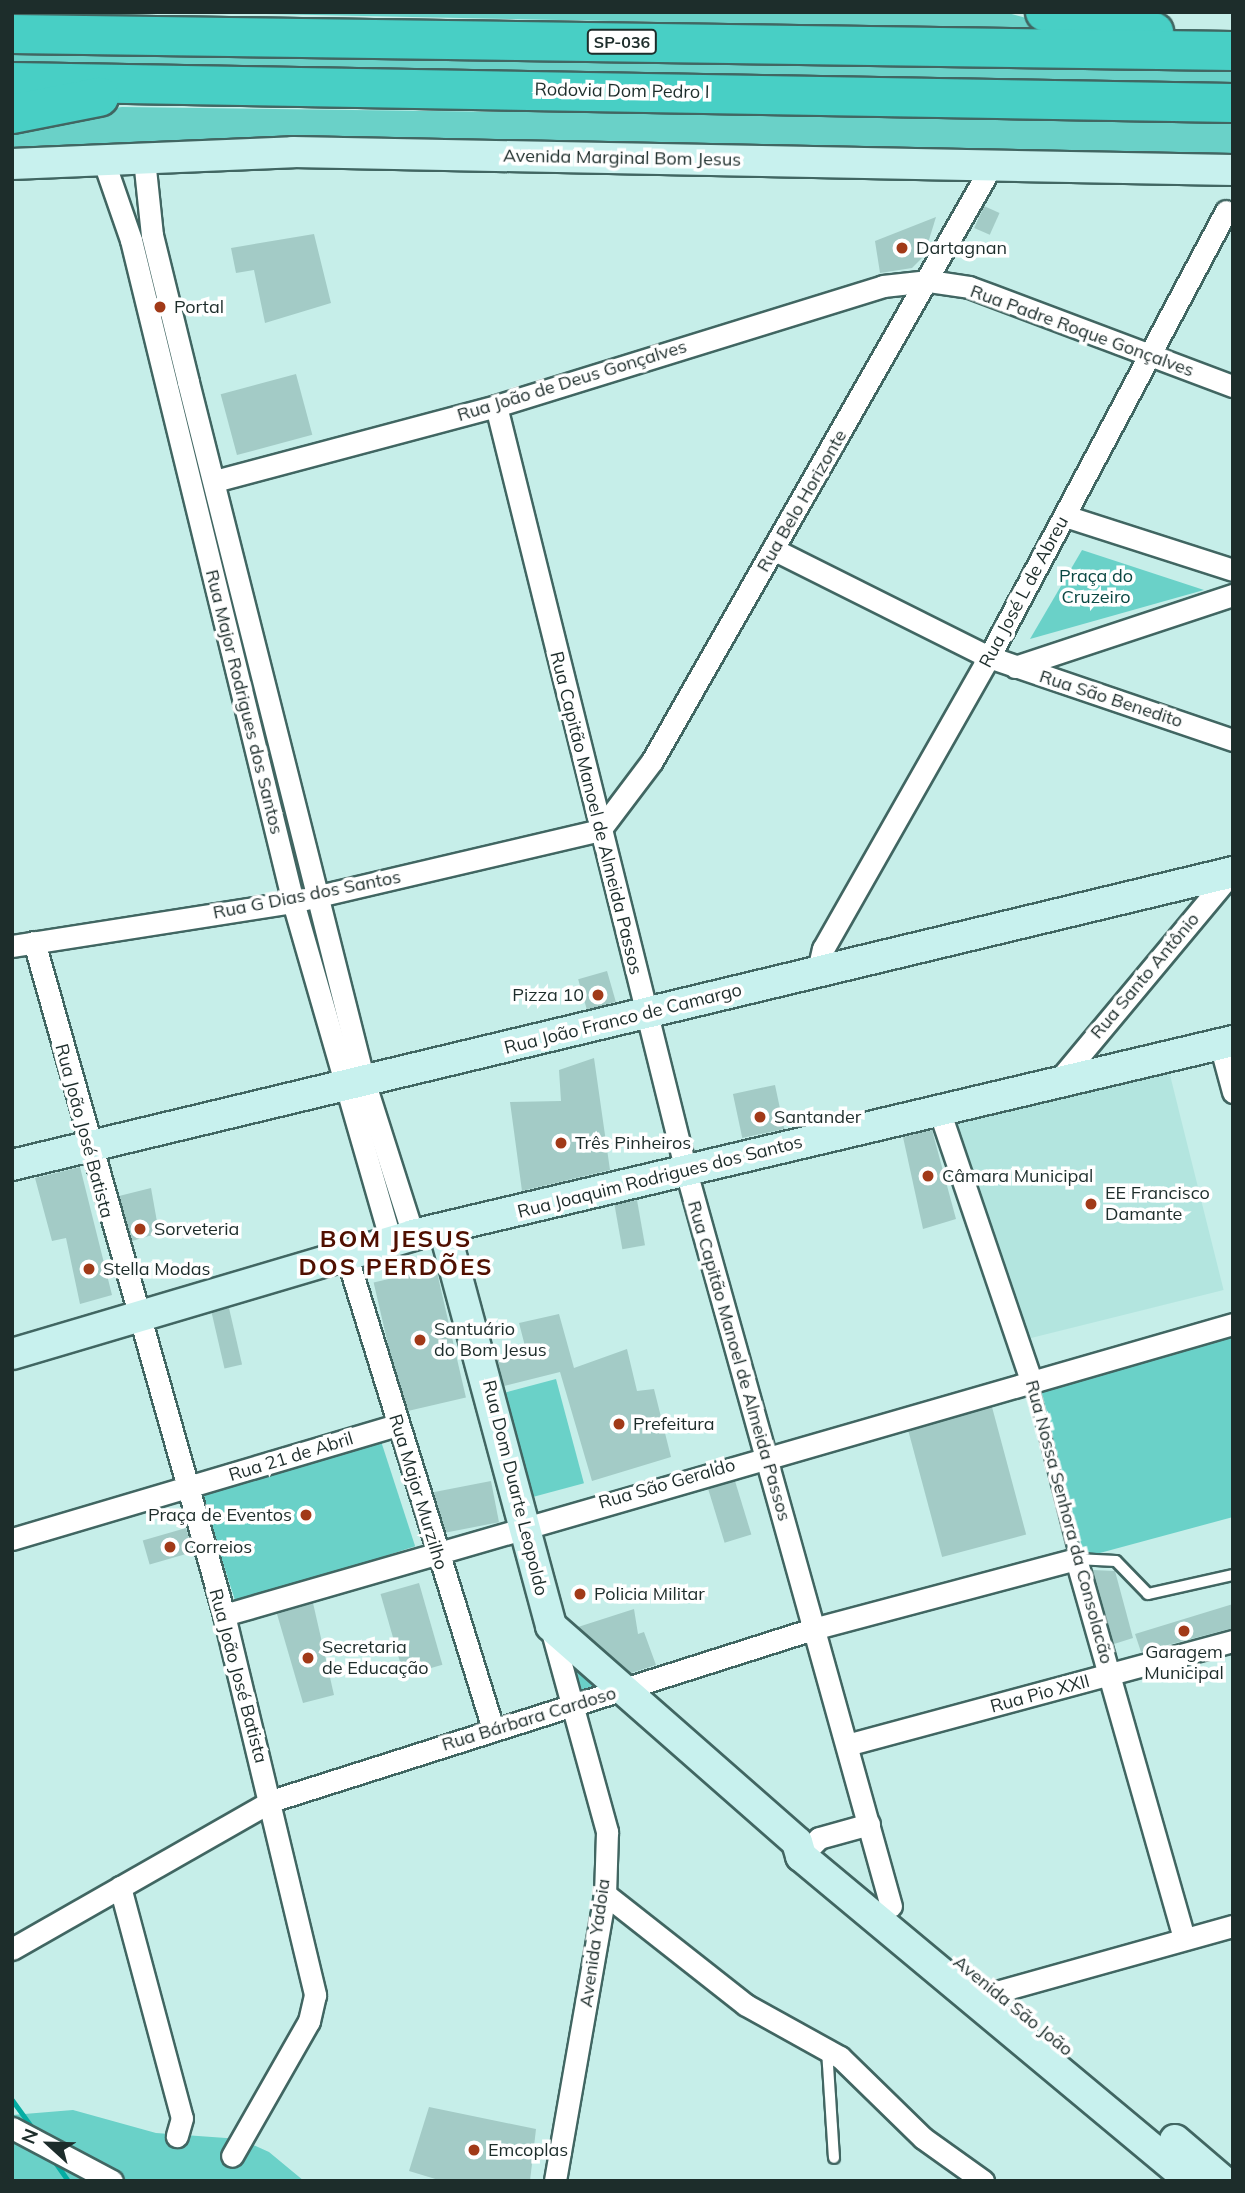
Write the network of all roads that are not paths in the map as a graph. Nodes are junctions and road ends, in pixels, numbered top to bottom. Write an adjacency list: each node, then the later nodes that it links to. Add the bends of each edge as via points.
1 (1045, 12): 3 (highway)
2 (12, 34): 4 (highway, SP-036)
3 (1233, 41)
4 (1233, 51)
5 (12, 82): 6 (highway, Rodovia Dom Pedro I)
6 (176, 82): 7 (highway, Rodovia Dom Pedro I); 8 (highway)
7 (1233, 103)
8 (12, 114)
9 (144, 159): 10 (street, Avenida Marginal Bom Jesus); 12 (street, Avenida Marginal Bom Jesus, via 293,152); 15 (street, Rua Major Rodrigues dos Santos)
10 (104, 162): 11 (street, Avenida Marginal Bom Jesus); 16 (street, Rua Major Rodrigues dos Santos)
11 (12, 164)
12 (992, 165): 13 (street, Avenida Marginal Bom Jesus); 17 (street, Rua Belo Horizonte)
13 (1233, 170)
14 (1226, 211): 18 (street, Rua José L de Abreu)
15 (152, 235): 16 (street); 19 (street, Rua Major Rodrigues dos Santos)
16 (131, 240): 20 (street, Rua Major Rodrigues dos Santos)
17 (929, 281): 18 (street, Rua Padre Roque Gonçalves, via 969,287); 22 (street, Rua João de Deus Gonçalves, via 883,286); 25 (street, Rua Belo Horizonte)
18 (1150, 357): 21 (street, Rua Padre Roque Gonçalves); 24 (street, Rua José L de Abreu)
19 (188, 382): 20 (street); 23 (street, Rua Major Rodrigues dos Santos)
20 (166, 386): 34 (street, Rua Major Rodrigues dos Santos)
21 (1233, 386)
22 (496, 406): 23 (street, Rua João de Deus Gonçalves); 31 (street, Rua Capitão Manoel de Almeida Passos)
23 (215, 481): 33 (street, Rua Major Rodrigues dos Santos)
24 (1065, 516): 26 (street); 28 (street, Rua José L de Abreu)
25 (773, 550): 28 (street, Rua São Benedito); 31 (street, Rua Belo Horizonte, via 652,761)
26 (1233, 570)
27 (1233, 595): 29 (street)
28 (989, 657): 29 (street, Rua São Benedito); 37 (street, Rua José L de Abreu, via 823,949)
29 (1015, 667): 30 (street, Rua São Benedito)
30 (1233, 740)
31 (600, 830): 33 (street, Rua G Dias dos Santos); 38 (street, Rua Capitão Manoel de Almeida Passos)
32 (1232, 872): 37 (street, Rua João Franco de Camargo); 40 (street, Rua Santo Antônio)
33 (317, 896): 34 (street, Rua G Dias dos Santos); 41 (street, Rua Major Rodrigues dos Santos)
34 (293, 902): 35 (street, Rua G Dias dos Santos); 41 (street, Rua Major Rodrigues dos Santos)
35 (34, 942): 36 (street, Rua G Dias dos Santos); 44 (street, Rua João José Batista)
36 (12, 946)
37 (818, 970): 38 (street, Rua João Franco de Camargo)
38 (645, 1014): 41 (street, Rua João Franco de Camargo); 46 (street, Rua Capitão Manoel de Almeida Passos)
39 (1226, 1043): 40 (street, Rua Joaquim Rodrigues dos Santos); 42 (street)
40 (1059, 1080): 43 (street, Rua Joaquim Rodrigues dos Santos)
41 (356, 1082): 44 (street, Rua João Franco de Camargo); 48 (street, Rua Major Rodrigues dos Santos)
42 (1233, 1092)
43 (939, 1110): 46 (street, Rua Joaquim Rodrigues dos Santos); 53 (street, Rua Nossa Senhora da Consolacão)
44 (88, 1146): 45 (street, Rua João Franco de Camargo); 50 (street, Rua João José Batista)
45 (12, 1165)
46 (686, 1171): 47 (street, Rua Joaquim Rodrigues dos Santos); 55 (street, Rua Capitão Manoel de Almeida Passos)
47 (444, 1229): 48 (street, Rua Joaquim Rodrigues dos Santos); 57 (street, Rua Dom Duarte Leopoldo)
48 (402, 1238): 49 (street, Rua Joaquim Rodrigues dos Santos)
49 (346, 1254): 50 (street, Rua Joaquim Rodrigues dos Santos); 54 (street, Rua Major Murzilho)
50 (136, 1320): 52 (street, Rua Joaquim Rodrigues dos Santos); 56 (street, Rua João José Batista)
51 (1233, 1324): 53 (street, Rua São Geraldo)
52 (12, 1354)
53 (1030, 1378): 55 (street, Rua São Geraldo); 60 (lane, Rua Nossa Senhora da Consolacão)
54 (396, 1425): 56 (street, Rua 21 de Abril); 59 (street, Rua Major Murzilho)
55 (766, 1455): 57 (street, Rua São Geraldo); 64 (street, Rua Capitão Manoel de Almeida Passos)
56 (185, 1489): 58 (street, Rua 21 de Abril); 62 (street, Rua João José Batista)
57 (524, 1526): 59 (street, Rua São Geraldo); 63 (street, Rua Dom Duarte Leopoldo)
58 (12, 1539)
59 (436, 1552): 62 (street, Rua São Geraldo); 69 (street, Rua Major Murzilho)
60 (1076, 1559): 61 (lane, via 1116,1561 1148,1594); 64 (street, Rua Bárbara Cardoso); 66 (street, Rua Nossa Senhora da Consolacão)
61 (1233, 1575)
62 (224, 1615): 71 (street, Rua João José Batista)
63 (551, 1626): 67 (street, Avenida São João); 68 (street, Avenida Yadoia)
64 (813, 1629): 67 (street, Rua Bárbara Cardoso); 70 (street, Rua Capitão Manoel de Almeida Passos)
65 (1233, 1641): 66 (street, Rua Pio XXII)
66 (1112, 1674): 70 (street, Rua Pio XXII); 78 (street, Rua Nossa Senhora da Consolacão)
67 (623, 1689): 68 (street, Rua Bárbara Cardoso); 73 (street, Avenida São João)
68 (577, 1707): 69 (street, Rua Bárbara Cardoso); 75 (street, Avenida Yadoia, via 603,1803)
69 (493, 1730): 71 (street, Rua Bárbara Cardoso)
70 (847, 1745): 72 (street, Rua Capitão Manoel de Almeida Passos)
71 (271, 1801): 74 (street, Rua Bárbara Cardoso); 84 (street, Rua João José Batista, via 316,1995 309,2021)
72 (869, 1824): 73 (street); 76 (street, Rua Capitão Manoel de Almeida Passos)
73 (803, 1848): 76 (street, Avenida São João); 80 (street, Avenida São João)
74 (120, 1887): 79 (street, Rua Bárbara Cardoso); 83 (street, via 182,2118)
75 (605, 1894): 81 (street, via 746,2005); 87 (street, Avenida Yadoia)
76 (891, 1906): 80 (street, Avenida São João)
77 (1233, 1926): 78 (street)
78 (1184, 1939): 80 (street)
79 (12, 1949)
80 (989, 1999): 89 (street, Avenida São João); 90 (street, Avenida São João)
81 (826, 2047): 85 (lane); 88 (street, via 923,2138)
82 (12, 2128): 86 (street)
83 (177, 2136)
84 (232, 2156)
85 (834, 2158)
86 (112, 2181)
87 (555, 2181)
88 (983, 2181)
89 (1191, 2181)
90 (1223, 2181)

